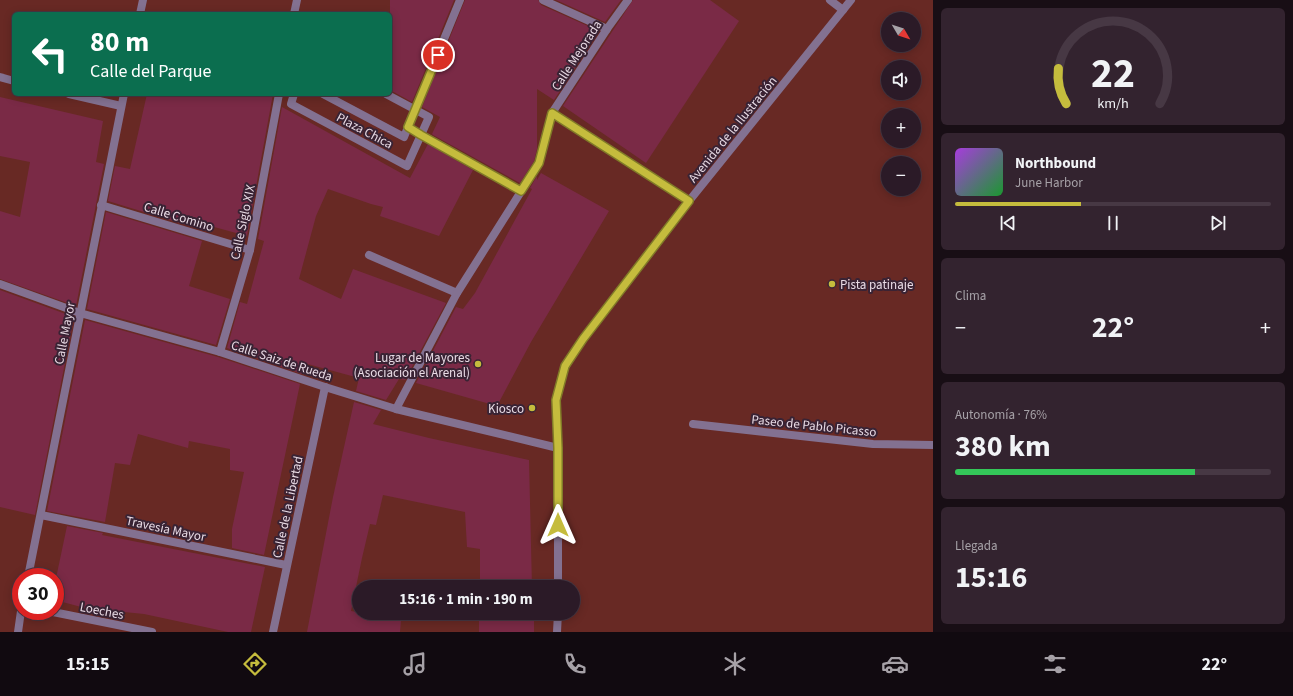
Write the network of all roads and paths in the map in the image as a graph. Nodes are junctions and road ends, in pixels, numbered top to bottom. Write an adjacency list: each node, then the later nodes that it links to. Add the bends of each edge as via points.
1 (143, 0): 9 (street)
2 (297, 0): 10 (street)
3 (460, 0): 21 (street)
4 (543, 0): 11 (street)
5 (628, 0): 11 (street, Calle Mejorada)
6 (830, 0): 8 (street)
7 (851, 0): 8 (street, Avenida de la Ilustración)
8 (843, 10): 26 (street, Avenida de la Ilustración)
9 (140, 12)
10 (294, 12)
11 (606, 29): 22 (street, Calle Mejorada)
12 (0, 77): 13 (street)
13 (12, 80)
14 (78, 96): 20 (street)
15 (124, 96): 20 (street, Calle Mayor)
16 (279, 96): 28 (street, Calle Siglo XIX)
17 (293, 96): 24 (street, Plaza Chica, via 291,104 407,166)
18 (327, 96): 23 (street, Plaza Chica, via 404,136)
19 (389, 96): 21 (street, Plaza Chica)
20 (121, 106): 27 (street, Calle Mayor)
21 (416, 110): 23 (street, Plaza Chica); 24 (street, Plaza Chica, via 429,117)
22 (552, 113): 25 (street, Calle Mejorada, via 539,163); 26 (street)
23 (408, 127): 24 (street, Plaza Chica)
24 (421, 135): 25 (street, Plaza Chica)
25 (521, 191): 31 (street, Calle Mejorada)
26 (689, 201): 38 (street, Avenida de la Ilustración, via 565,366 556,400)
27 (101, 205): 28 (street, Calle Comino); 32 (street, Calle Mayor)
28 (250, 250): 33 (street, Calle Siglo XIX)
29 (369, 256): 31 (street)
30 (0, 284): 32 (street, Calle Saiz de Rueda)
31 (457, 293): 35 (street, Calle Mejorada)
32 (80, 313): 33 (street, Calle Saiz de Rueda); 39 (street, Calle Mayor)
33 (220, 352): 34 (street, Calle Saiz de Rueda)
34 (325, 387): 35 (street, Calle Saiz de Rueda); 40 (street, Calle de la Libertad)
35 (396, 409): 38 (street, Calle Saiz de Rueda)
36 (693, 424): 37 (street, Paseo de Pablo Picasso, via 873,444)
37 (933, 445)
38 (558, 448): 42 (street, Avenida de la Ilustración)
39 (41, 515): 40 (street, Travesía Mayor); 41 (street, Calle Mayor)
40 (286, 565): 48 (street, Calle de la Libertad)
41 (30, 568)
42 (558, 580)
43 (64, 614): 47 (street, Loeches)
44 (20, 620): 46 (street)
45 (558, 620): 49 (street)
46 (18, 632)
47 (152, 632)
48 (273, 632)
49 (557, 632)

